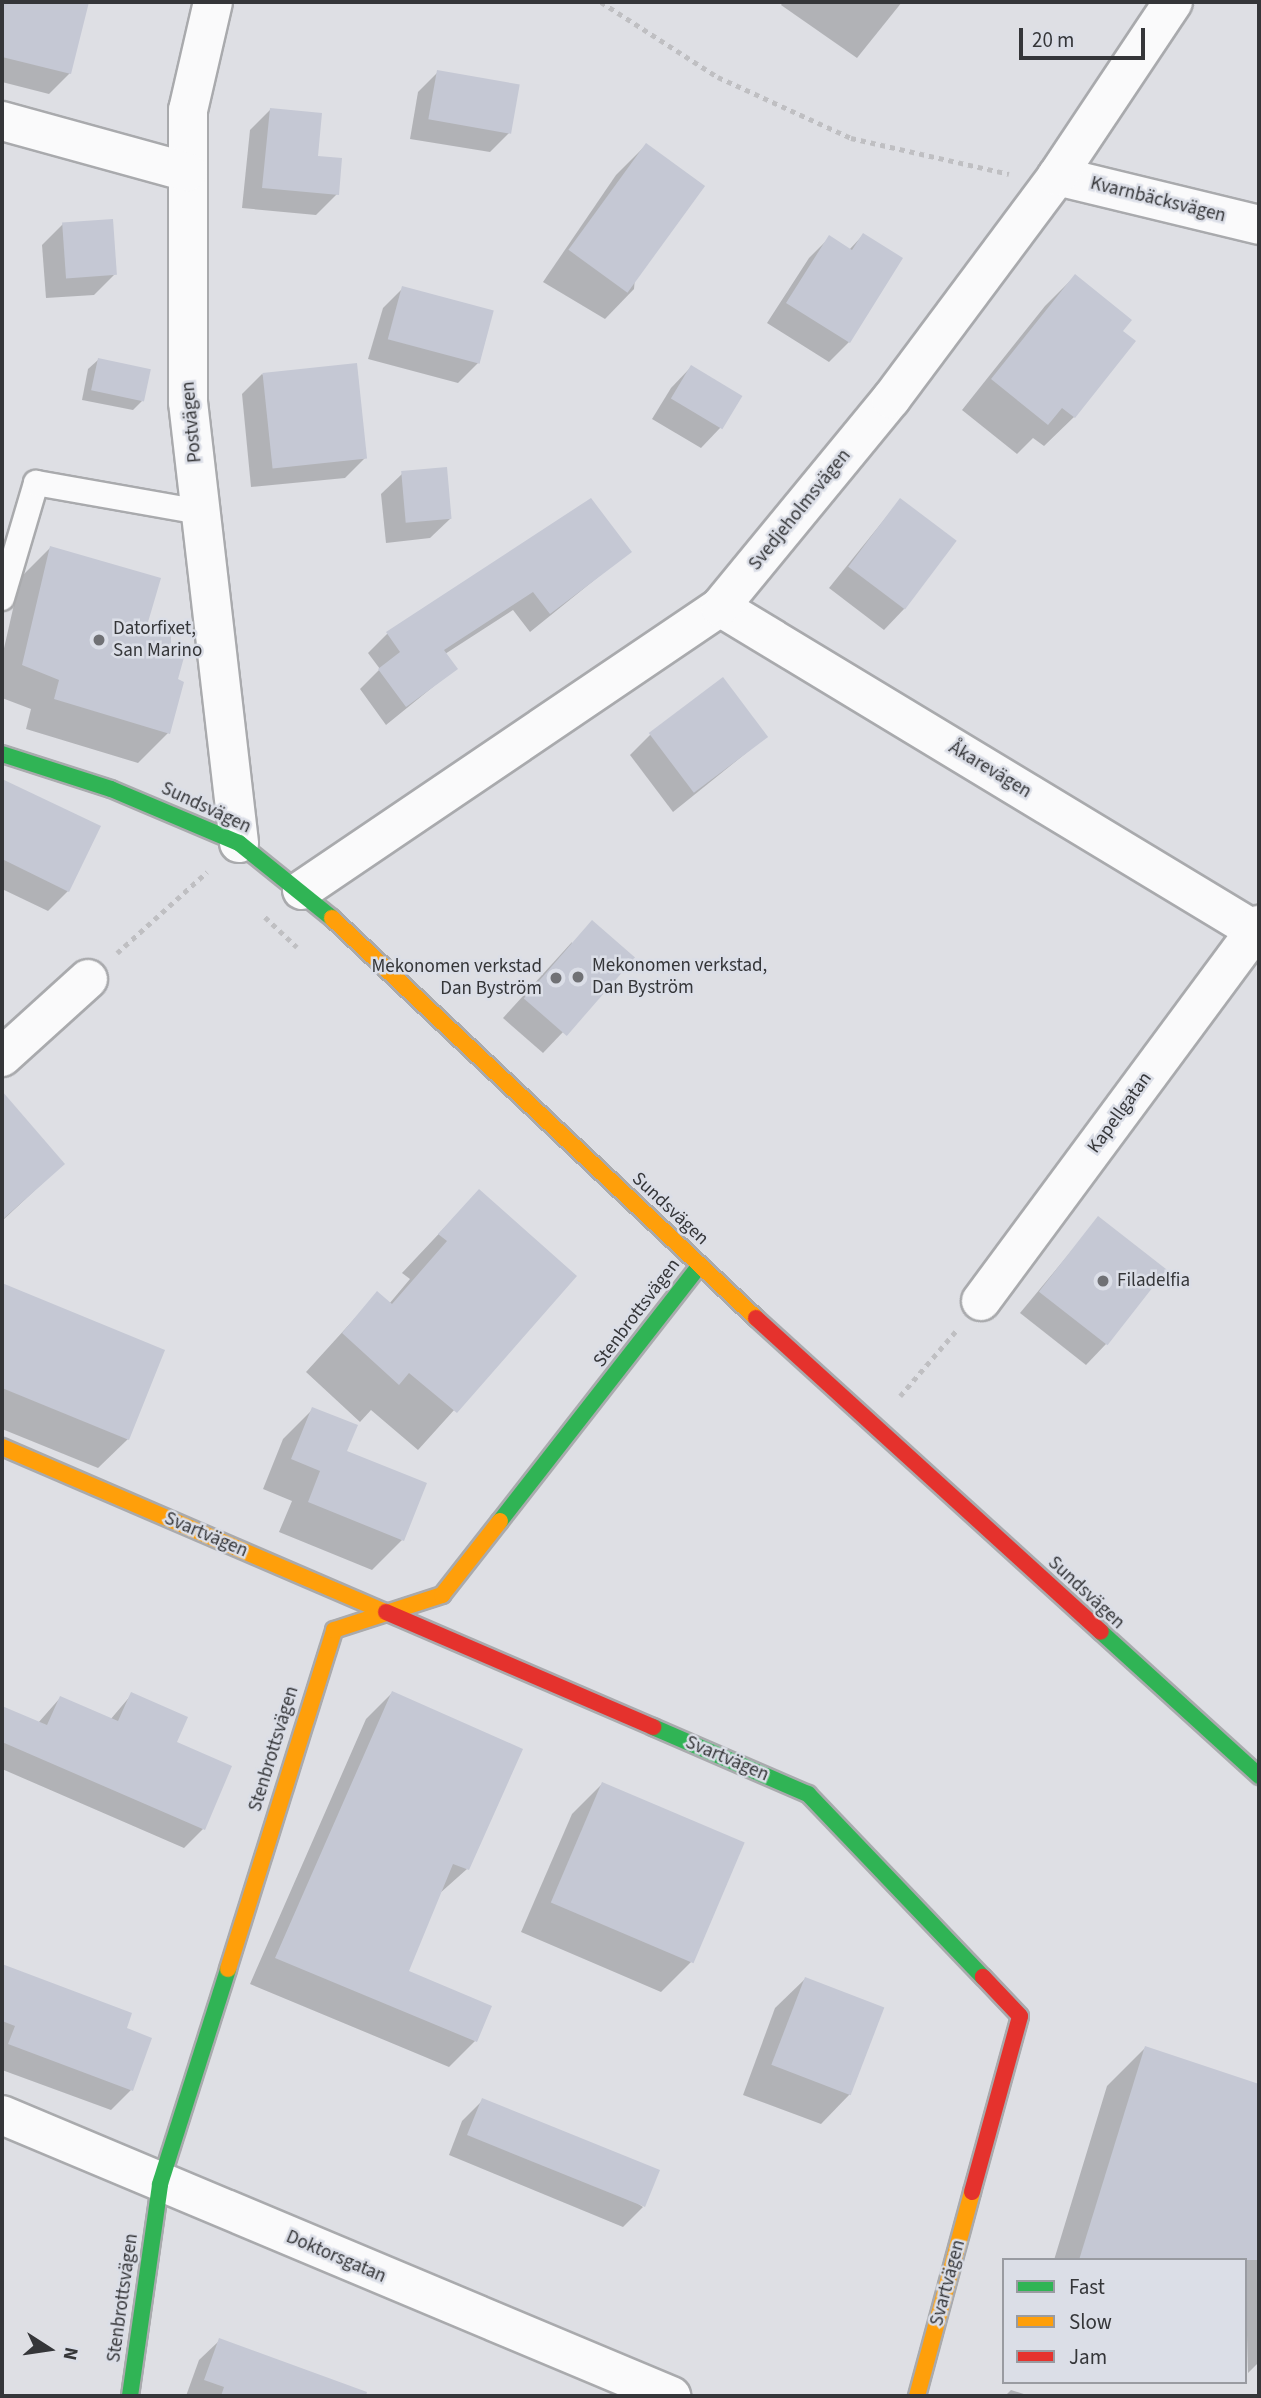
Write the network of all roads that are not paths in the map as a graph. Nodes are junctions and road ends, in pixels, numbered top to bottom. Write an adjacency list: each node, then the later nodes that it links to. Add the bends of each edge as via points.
1 (213, 2): 4 (street, Postvägen, via 188,110)
2 (1173, 2): 5 (street, Svedjeholmsvägen)
3 (2, 121): 4 (street)
4 (187, 172): 7 (street, Postvägen, via 188,402)
5 (1054, 179): 6 (street, Kvarnbäcksvägen); 9 (street, Svedjeholmsvägen, via 891,399)
6 (1259, 225)
7 (200, 512): 8 (lane, via 36,483); 11 (street, Postvägen)
8 (2, 598)
9 (720, 607): 12 (street, Svedjeholmsvägen); 13 (street, Åkarevägen)
10 (2, 754): 11 (street, Sundsvägen, via 111,789)
11 (239, 843): 12 (street, Sundsvägen)
12 (302, 890): 16 (street, Sundsvägen)
13 (1258, 930): 17 (street, Kapellgatan)
14 (88, 979): 15 (street)
15 (2, 1057)
16 (699, 1266): 19 (street, Stenbrottsvägen, via 442,1595); 20 (street, Sundsvägen)
17 (981, 1301)
18 (2, 1447): 19 (street, Svartvägen)
19 (382, 1611): 22 (street, Stenbrottsvägen, via 334,1630); 25 (street, Svartvägen, via 808,1794 1020,2015)
20 (1259, 1776)
21 (2, 2115): 22 (street, Doktorsgatan)
22 (160, 2184): 23 (street, Stenbrottsvägen); 24 (street, Doktorsgatan)
23 (130, 2396)
24 (671, 2396)
25 (917, 2396)

